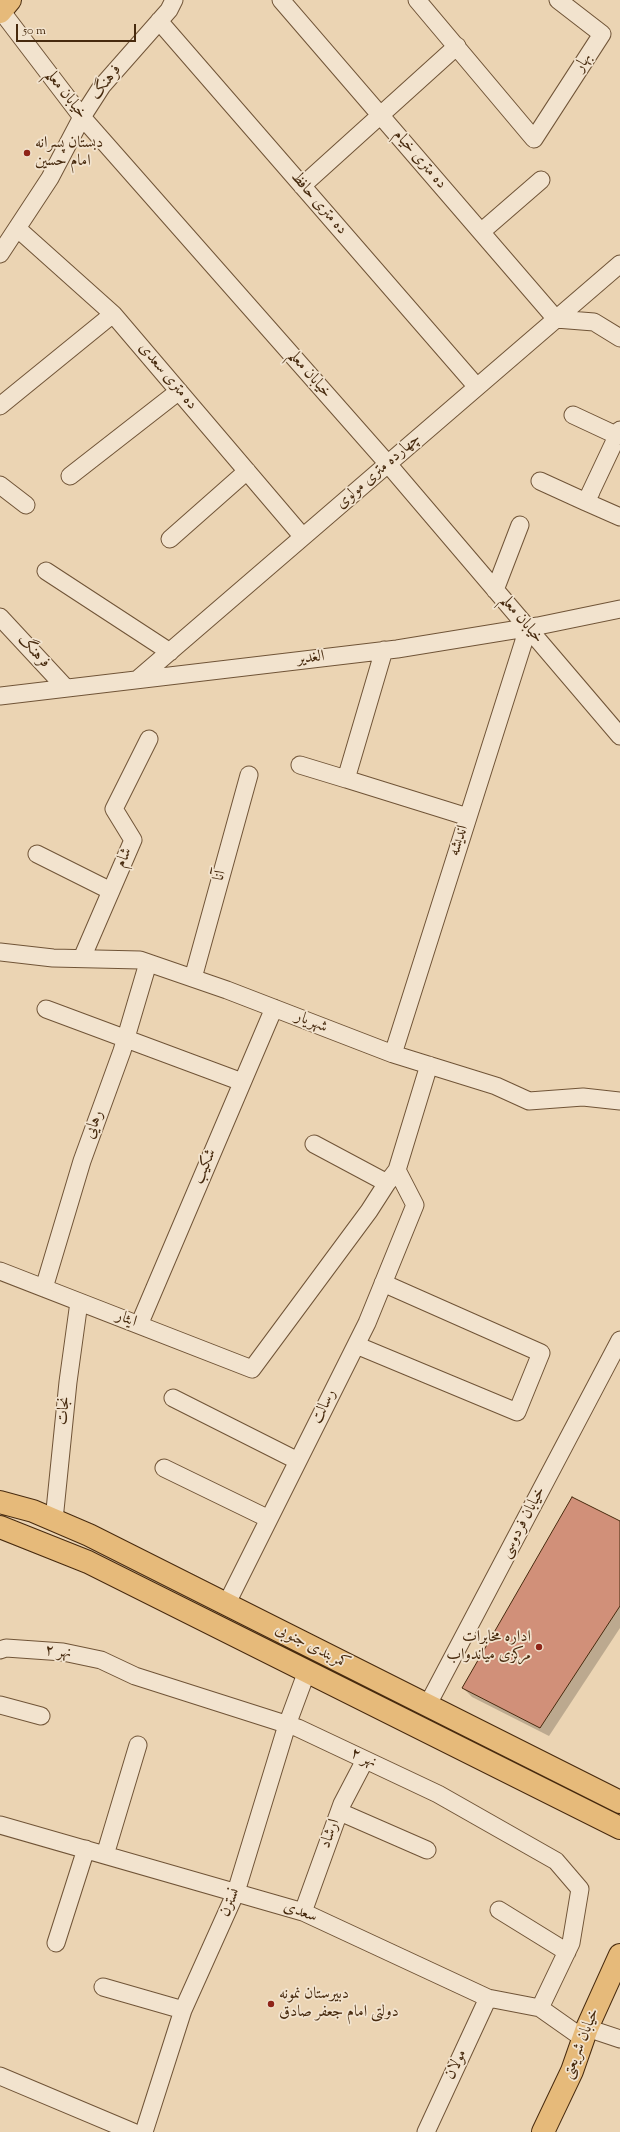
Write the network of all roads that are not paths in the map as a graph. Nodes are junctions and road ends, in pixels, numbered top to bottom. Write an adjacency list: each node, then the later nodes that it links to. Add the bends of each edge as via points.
1 (174, 0): 6 (street, فرهنگ)
2 (281, 0): 8 (street, ده متری خیام)
3 (417, 0): 7 (street)
4 (558, 0): 7 (street, بهار, via 602,34 534,139)
5 (4, 8): 9 (street, خیابان معلم)
6 (159, 21): 9 (street, فرهنگ, via 102,86); 11 (street, ده متری حافظ)
7 (457, 46): 8 (street)
8 (379, 114): 11 (street); 13 (street, ده متری خیام)
9 (82, 117): 12 (street, فرهنگ, via 50,178); 24 (street, خیابان معلم)
10 (541, 180): 13 (street)
11 (302, 186): 19 (street, ده متری حافظ)
12 (18, 229): 14 (street, فرهنگ); 16 (street, ده متری سعدی)
13 (481, 232): 17 (street, ده متری خیام)
14 (0, 254)
15 (620, 264): 17 (street, چهارده متری مولوی)
16 (113, 314): 20 (street, ده متری سعدی); 21 (street)
17 (556, 320): 18 (street, via 594,322); 19 (street, چهارده متری مولوی)
18 (620, 338)
19 (477, 387): 24 (street, چهارده متری مولوی)
20 (179, 391): 25 (street, ده متری سعدی); 26 (street)
21 (0, 406)
22 (573, 415): 23 (street)
23 (619, 432): 29 (street)
24 (388, 464): 33 (street, چهارده متری مولوی); 36 (street, خیابان معلم)
25 (247, 471): 33 (street, ده متری سعدی); 34 (street)
26 (70, 476)
27 (540, 481): 29 (street)
28 (0, 485): 30 (street)
29 (586, 502): 31 (street)
30 (26, 505)
31 (620, 517)
32 (520, 524): 36 (street)
33 (303, 537): 41 (street, چهارده متری مولوی)
34 (170, 539)
35 (46, 571): 41 (street)
36 (495, 590): 39 (street, خیابان معلم)
37 (620, 609): 39 (street, الغدیر)
38 (0, 617): 43 (street, فرهنگ)
39 (528, 628): 40 (street, الغدیر); 45 (street, خیابان معلم); 50 (street, اندیشه)
40 (384, 650): 42 (street, الغدیر); 49 (street)
41 (170, 652): 42 (street, چهارده متری مولوی)
42 (138, 680): 43 (street, الغدیر)
43 (66, 688): 44 (street, الغدیر)
44 (0, 696)
45 (620, 736)
46 (148, 739): 52 (street, شام, via 114,809 133,840)
47 (300, 765): 49 (street)
48 (249, 774): 56 (street, آنا)
49 (346, 779): 50 (street)
50 (468, 817): 60 (street, اندیشه)
51 (37, 854): 52 (street)
52 (111, 891): 54 (street, شام)
53 (0, 952): 54 (street, شهریار, via 53,958)
54 (82, 958): 55 (street, شهریار, via 140,960)
55 (148, 963): 56 (street, شهریار); 59 (street, رهایی)
56 (193, 978): 57 (street, شهریار)
57 (274, 1008): 60 (street, شهریار); 62 (street, شکیب)
58 (46, 1009): 59 (street)
59 (126, 1039): 62 (street); 68 (street, رهایی, via 82,1161)
60 (393, 1054): 61 (street, شهریار)
61 (429, 1066): 63 (street, شهریار, via 496,1086 529,1101 583,1097); 65 (street)
62 (242, 1082): 70 (street, شکیب)
63 (620, 1101)
64 (314, 1144): 65 (street)
65 (392, 1177): 67 (street, رسالت, via 415,1205); 70 (street, ایثار, via 252,1369)
66 (0, 1271): 68 (street, ایثار)
67 (383, 1283): 72 (street, رسالت); 72 (street, via 541,1353 517,1412)
68 (44, 1288): 69 (street, ایثار)
69 (79, 1302): 70 (street, ایثار); 78 (street, نجات)
70 (139, 1325)
71 (620, 1340): 84 (street, خیابان فردوسی)
72 (356, 1345): 74 (street, رسالت)
73 (173, 1398): 74 (street)
74 (298, 1461): 77 (street, رسالت)
75 (164, 1468): 77 (street)
76 (0, 1502): 78 (main road, کمربندی جنوبی)
77 (269, 1519): 80 (street, رسالت)
78 (54, 1520): 80 (main road, کمربندی جنوبی, via 89,1535)
79 (0, 1527): 82 (main road, کمربندی جنوبی, via 88,1562)
80 (226, 1605): 84 (main road, کمربندی جنوبی)
81 (0, 1650): 86 (street, نهر ۲, via 6,1648 63,1652 101,1660 135,1676)
82 (307, 1671): 86 (street, نسترن); 92 (main road, کمربندی جنوبی)
83 (0, 1705): 85 (street)
84 (428, 1706): 89 (main road, کمربندی جنوبی)
85 (41, 1716)
86 (287, 1725): 88 (street, نهر ۲); 96 (street, نسترن)
87 (138, 1745): 95 (street)
88 (365, 1760): 90 (street, ارشاد); 100 (street, نهر ۲, via 438,1794 556,1861 580,1889 571,1943)
89 (620, 1802)
90 (340, 1812): 94 (street); 98 (street, ارشاد)
91 (0, 1825): 93 (street, سعدی)
92 (620, 1828)
93 (86, 1849): 95 (street, سعدی); 99 (street)
94 (427, 1850)
95 (105, 1855): 96 (street, سعدی)
96 (236, 1892): 98 (street, سعدی); 105 (street, نسترن)
97 (499, 1910): 100 (street)
98 (303, 1912): 103 (street, سعدی)
99 (56, 1943)
100 (567, 1952): 104 (street, نهر ۲)
101 (620, 1956): 106 (main road, خیابان شریعتی)
102 (103, 1987): 105 (street)
103 (488, 1998): 104 (street, سعدی); 111 (street, مولان)
104 (540, 2008): 106 (street, سعدی)
105 (183, 2010): 110 (street, نسترن)
106 (585, 2034): 107 (street, سعدی); 112 (main road, خیابان شریعتی, via 572,2071)
107 (620, 2039)
108 (0, 2076): 109 (street)
109 (133, 2132)
110 (144, 2132)
111 (426, 2132)
112 (543, 2132)

